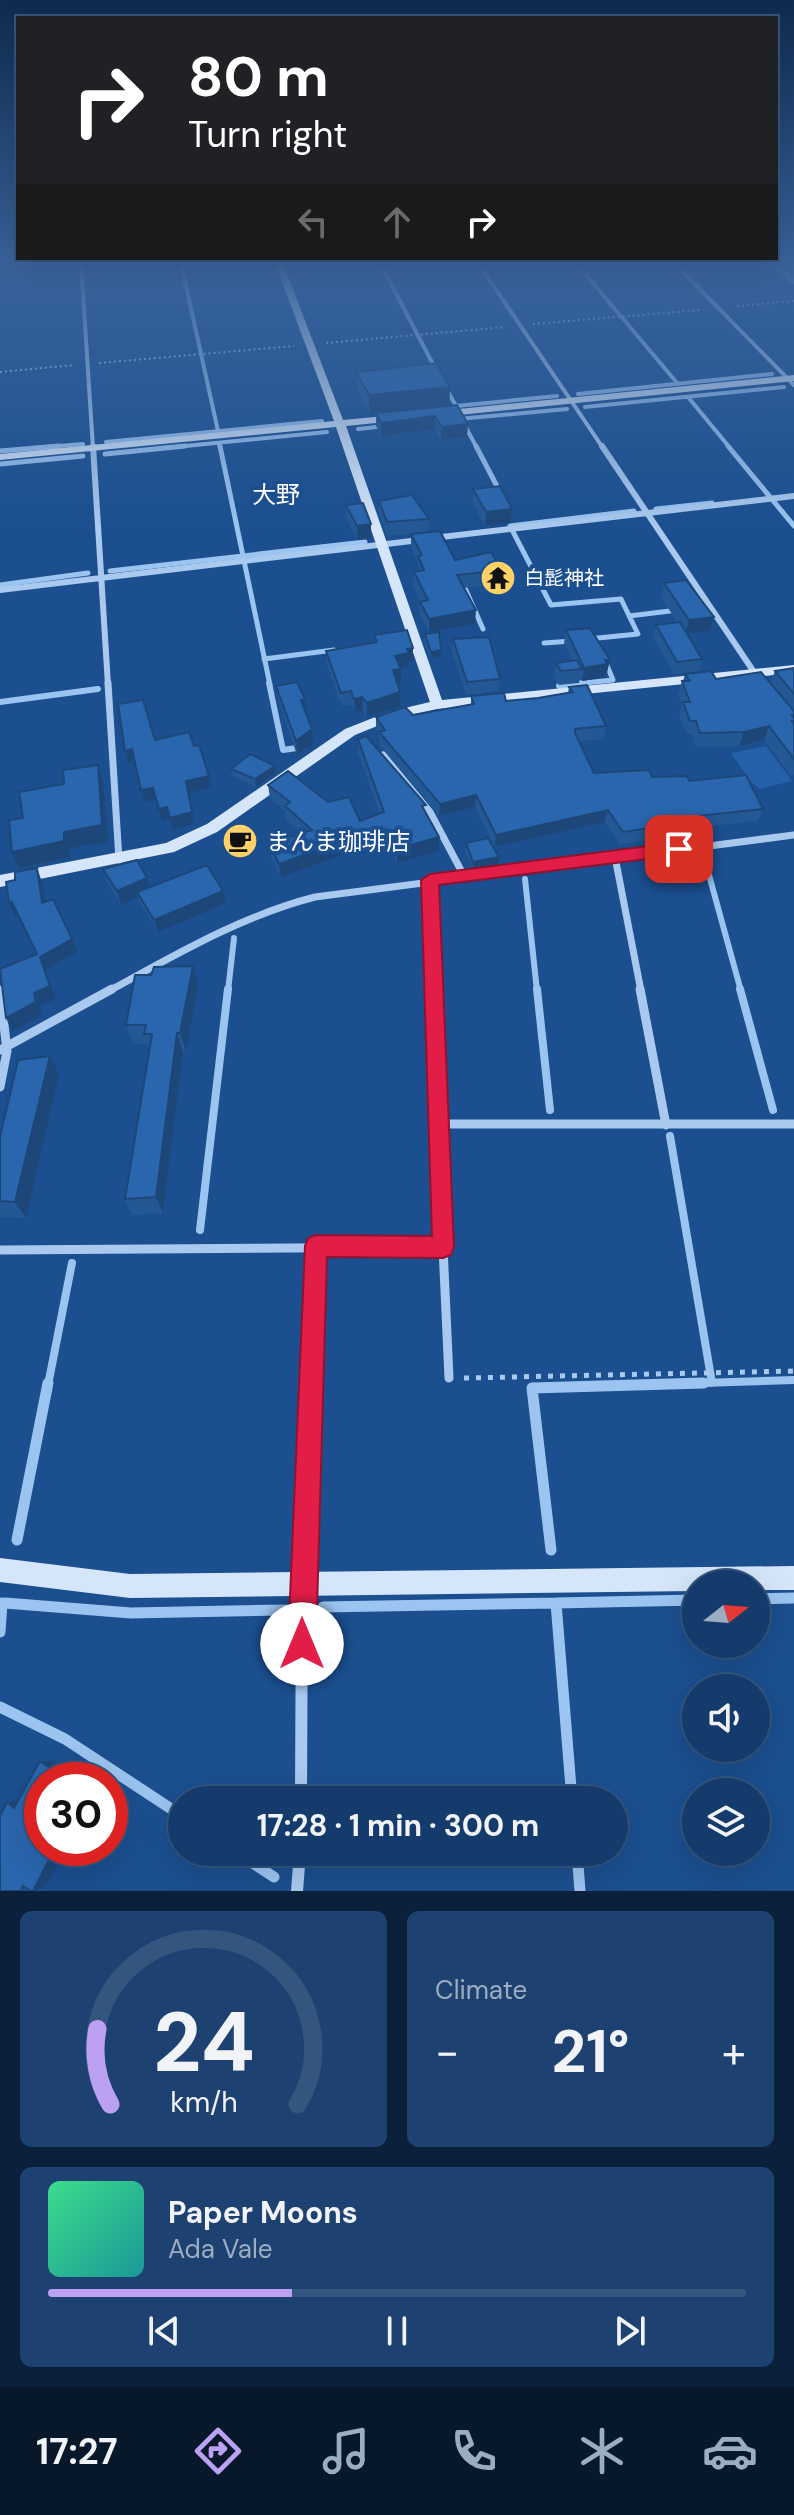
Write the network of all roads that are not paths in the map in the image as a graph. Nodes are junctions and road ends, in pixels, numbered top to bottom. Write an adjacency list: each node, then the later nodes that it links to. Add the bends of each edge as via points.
1 (87, 351): 10 (street)
2 (312, 351): 9 (street)
3 (537, 351): 6 (street)
4 (762, 351): 5 (street)
5 (792, 381): 6 (street)
6 (570, 400): 7 (street); 13 (street)
7 (432, 414)
8 (402, 417): 9 (street)
9 (340, 424): 10 (street); 14 (street)
10 (91, 448): 11 (street); 15 (street)
11 (0, 457)
12 (794, 496): 13 (street)
13 (648, 513): 14 (street); 18 (street)
14 (381, 544): 15 (street); 20 (street)
15 (101, 576): 16 (street); 24 (street)
16 (0, 590)
17 (794, 669): 18 (street)
18 (754, 674): 19 (street); 20 (street)
19 (764, 686)
20 (437, 705): 24 (street, via 393,715 212,828 169,848)
21 (379, 751): 25 (street, via 420,796 451,842)
22 (794, 835): 23 (street)
23 (615, 857): 25 (street); 33 (street)
24 (119, 861): 27 (street)
25 (464, 876): 26 (street)
26 (430, 880): 29 (street, via 315,897 252,917); 31 (street)
27 (0, 881)
28 (0, 990): 29 (street)
29 (4, 1048): 30 (street, via 6,1073)
30 (0, 1087)
31 (437, 1124): 33 (street); 35 (street)
32 (794, 1124): 33 (street)
33 (666, 1125)
34 (316, 1246): 35 (street); 36 (street); 40 (street)
35 (443, 1247): 37 (street)
36 (0, 1250)
37 (449, 1378)
38 (0, 1570): 40 (street, via 130,1586)
39 (794, 1578): 40 (street)
40 (302, 1582): 41 (street)
41 (301, 1786)
42 (299, 1866): 43 (street)
43 (297, 1891)

